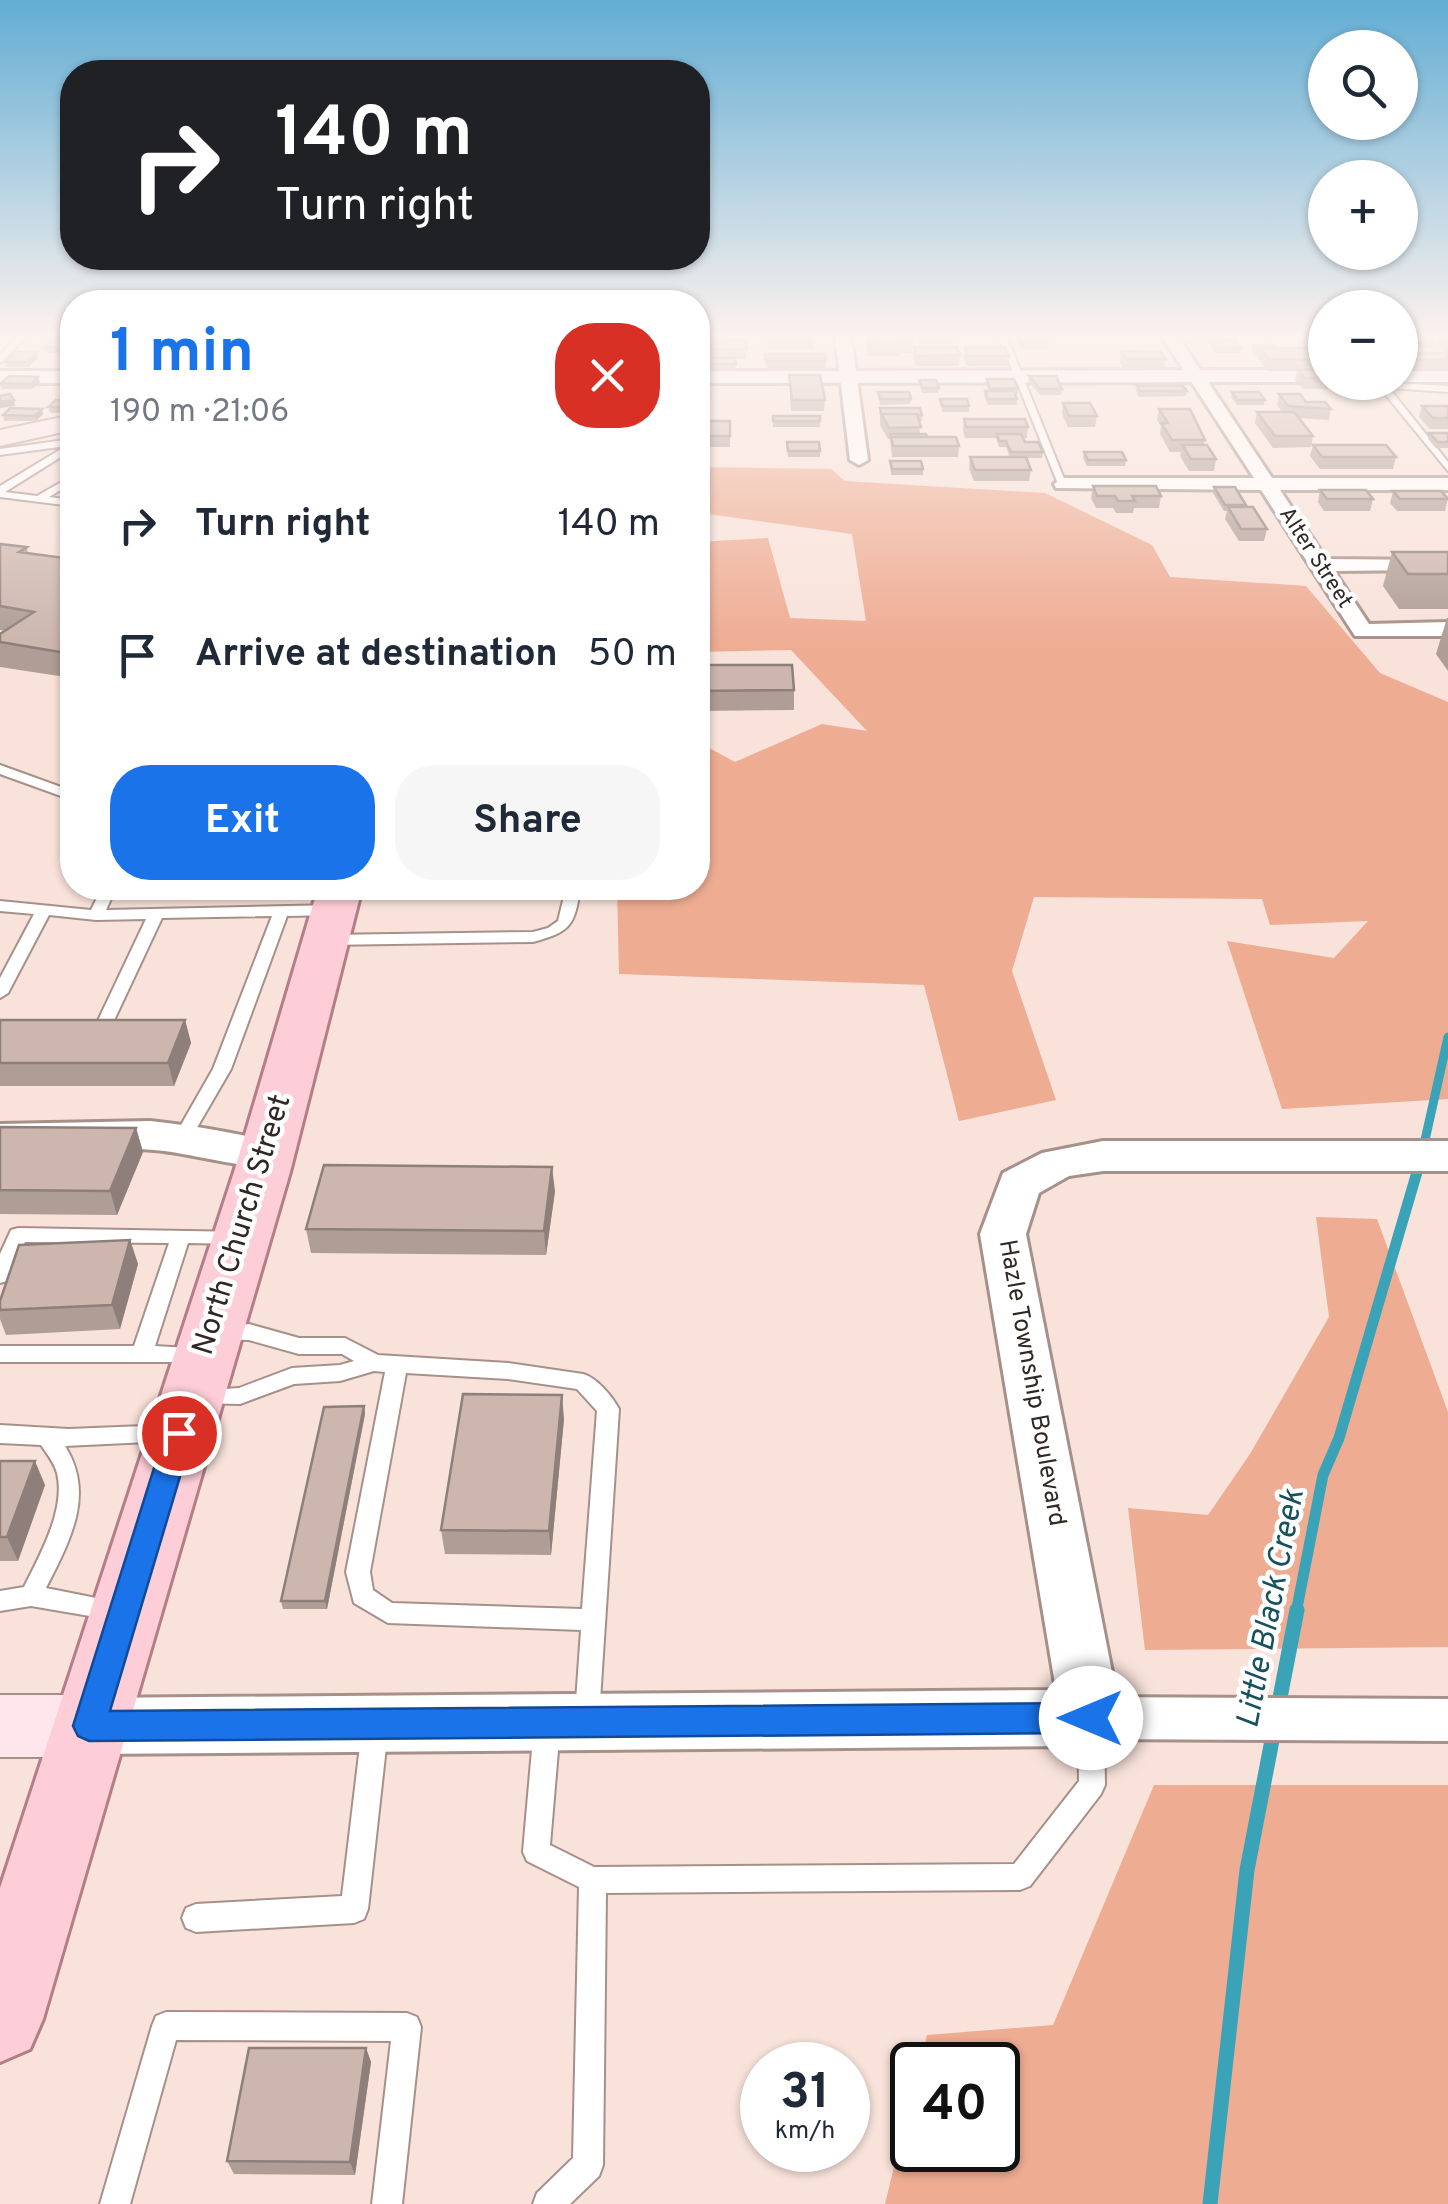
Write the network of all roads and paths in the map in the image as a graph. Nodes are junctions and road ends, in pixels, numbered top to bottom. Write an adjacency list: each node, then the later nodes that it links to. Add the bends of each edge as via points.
1 (856, 438): 9 (street)
2 (1044, 438): 11 (lane)
3 (1236, 438): 12 (street, Alter Street)
4 (1427, 438): 10 (lane)
5 (7, 444): 6 (lane); 8 (lane)
6 (60, 444)
7 (60, 452): 15 (lane)
8 (0, 456)
9 (858, 460)
10 (1448, 468)
11 (1064, 484): 12 (street)
12 (1266, 484): 13 (street); 19 (street, Alter Street)
13 (1448, 484)
14 (60, 486): 16 (lane)
15 (0, 492): 16 (lane)
16 (38, 499): 17 (lane)
17 (60, 502)
18 (1445, 564): 19 (street)
19 (1319, 565): 20 (street, Alter Street, via 1363,631)
20 (1448, 630)
21 (0, 769): 22 (lane)
22 (60, 792)
23 (104, 900): 29 (lane)
24 (571, 900): 27 (lane, via 568,920 557,932 532,938)
25 (0, 906): 26 (lane)
26 (44, 910): 29 (lane); 30 (lane)
27 (320, 912): 28 (lane); 33 (lane); 34 (main road, North Church Street)
28 (156, 914): 29 (lane); 31 (lane)
29 (96, 915)
30 (0, 992)
31 (102, 1029)
32 (0, 1138): 33 (street)
33 (182, 1139): 34 (street)
34 (267, 1154): 37 (main road, North Church Street)
35 (1448, 1156): 49 (street, Hazle Township Boulevard, via 1103,1156 1058,1164 1019,1184 1003,1234)
36 (181, 1236): 37 (lane); 38 (lane, via 18,1235); 40 (lane)
37 (241, 1237): 42 (main road, North Church Street)
38 (0, 1276)
39 (0, 1354): 40 (lane)
40 (142, 1354): 42 (lane)
41 (385, 1364): 42 (lane, via 292,1376 240,1396); 42 (lane, via 344,1346 299,1346 249,1332); 48 (lane, via 582,1382 608,1409); 48 (lane, via 358,1572 362,1596 388,1613)
42 (196, 1380): 44 (lane); 47 (main road, North Church Street)
43 (0, 1434): 44 (lane)
44 (47, 1436): 45 (lane, via 69,1474 65,1514)
45 (31, 1596): 46 (lane); 47 (lane)
46 (0, 1601)
47 (123, 1612): 54 (main road, North Church Street)
48 (594, 1620): 51 (lane)
49 (1091, 1718): 50 (street); 51 (street); 55 (lane, via 1092,1785 1020,1876)
50 (1448, 1720)
51 (567, 1722): 52 (street); 55 (lane, via 536,1852)
52 (376, 1724): 54 (street); 56 (lane, via 354,1909)
53 (0, 1726): 54 (main road)
54 (89, 1726): 57 (main road, North Church Street)
55 (593, 1880): 60 (lane, via 588,2165)
56 (196, 1918)
57 (0, 2019)
58 (115, 2204): 59 (lane, via 166,2026 406,2027)
59 (387, 2204)
60 (548, 2204)

